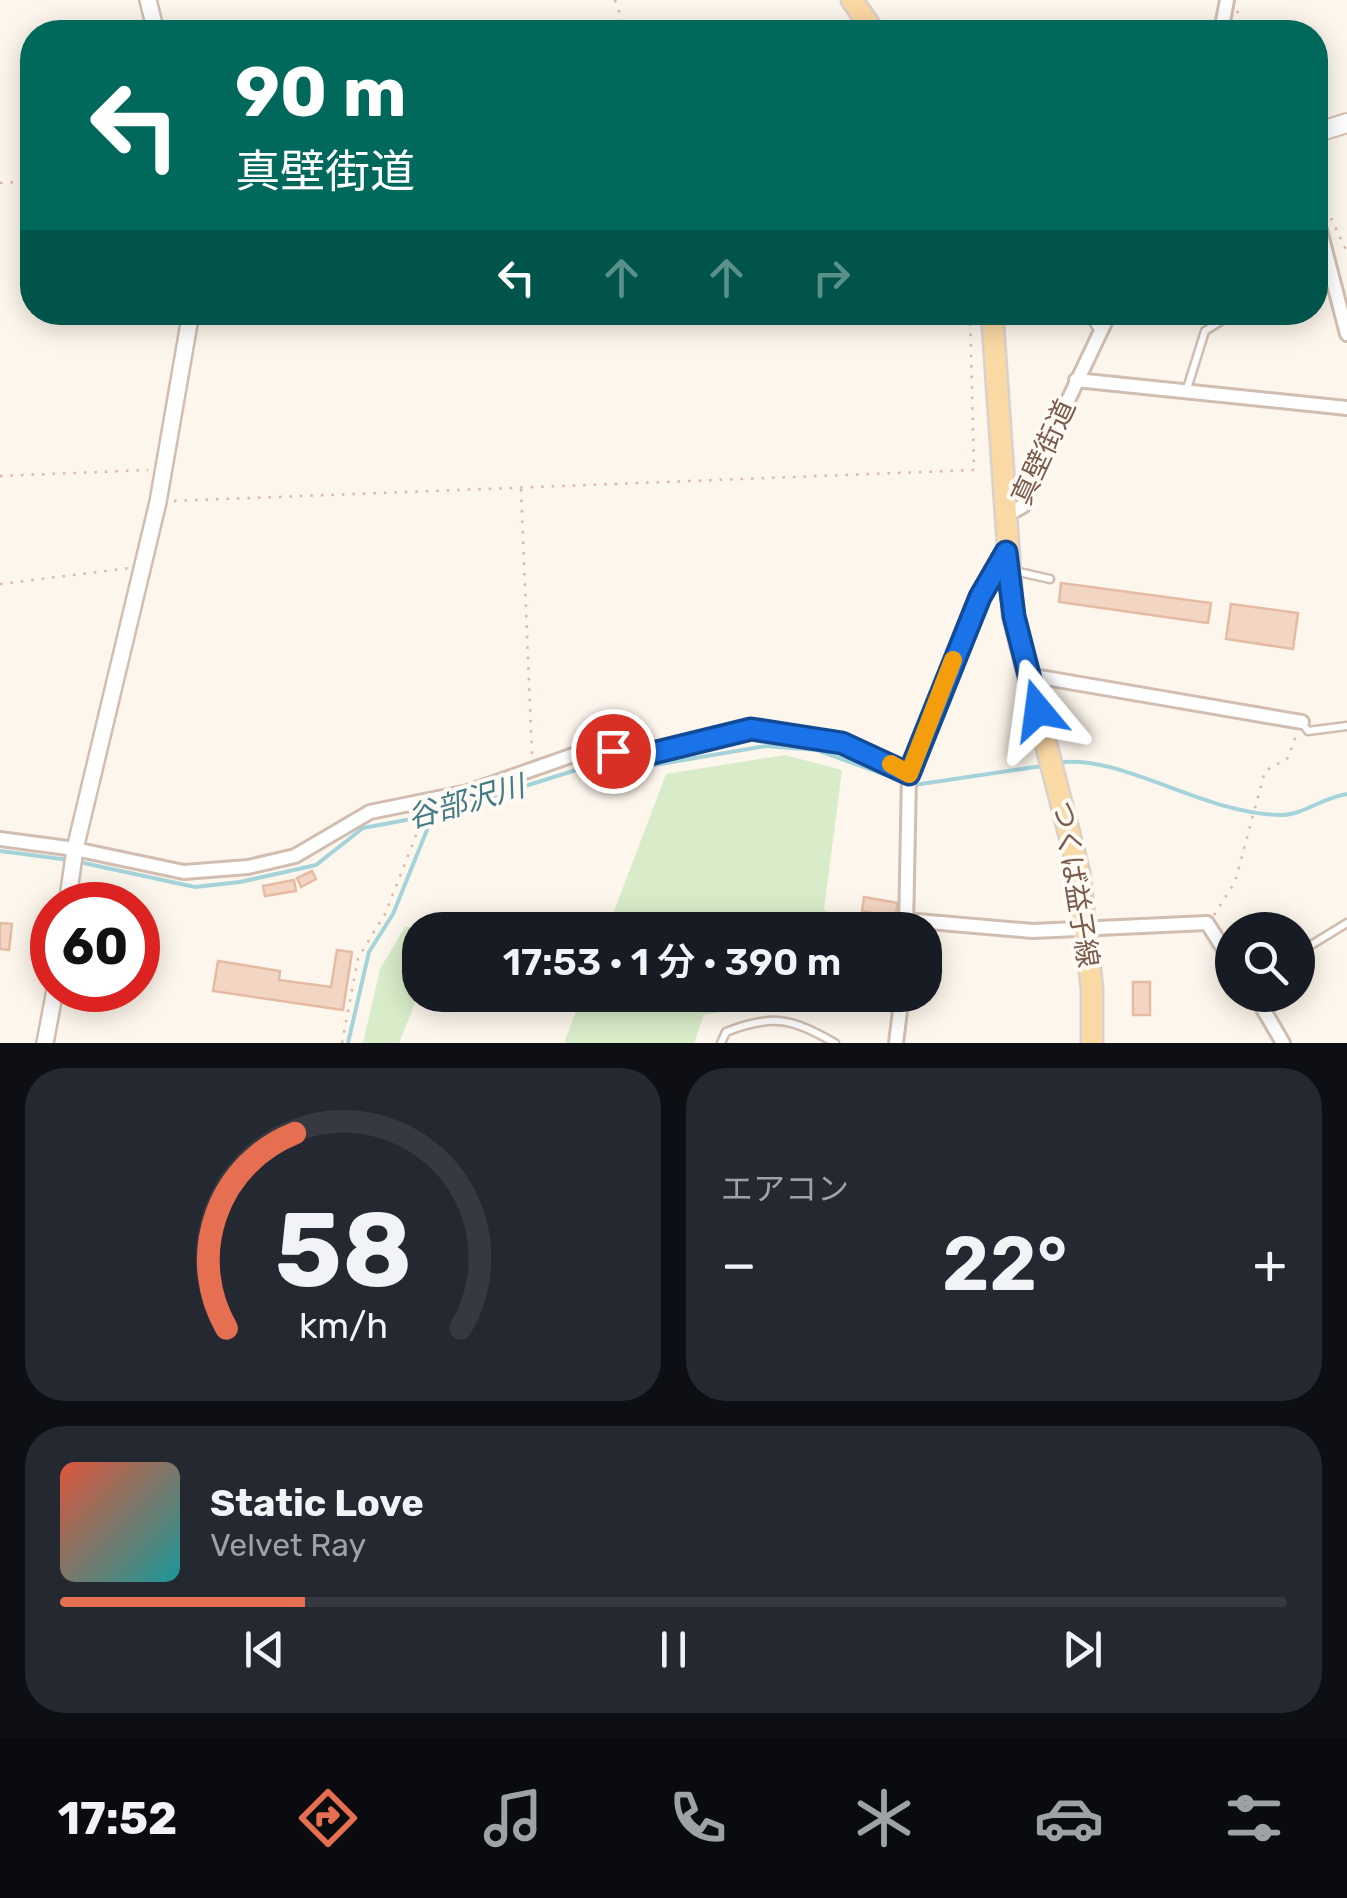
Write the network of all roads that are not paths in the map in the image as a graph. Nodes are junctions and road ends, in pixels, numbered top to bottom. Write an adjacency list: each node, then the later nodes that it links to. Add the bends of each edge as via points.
1 (1328, 276): 8 (street)
2 (189, 325): 20 (street, via 158,502)
3 (993, 325): 12 (main road, つくば益子線)
4 (1094, 325): 7 (lane)
5 (1103, 325): 7 (street)
6 (1214, 325): 10 (lane, via 1205,331)
7 (1099, 332): 9 (street, 真壁街道)
8 (1347, 334)
9 (1076, 380): 10 (street); 12 (street, 真壁街道, via 1023,506)
10 (1186, 392): 11 (street)
11 (1347, 408)
12 (1004, 518): 13 (main road, つくば益子線)
13 (1007, 562): 14 (lane); 15 (main road, つくば益子線); 18 (street, via 980,597)
14 (1050, 579)
15 (1028, 675): 16 (street); 25 (main road, つくば益子線, via 1070,829)
16 (1302, 722): 17 (lane, via 1308,730)
17 (1347, 726)
18 (908, 780): 20 (street, via 842,743 751,729 649,754 582,752 360,816 295,856 248,867 184,872); 22 (street)
19 (0, 839): 20 (street)
20 (75, 849): 21 (street)
21 (70, 882)
22 (906, 912)
23 (1347, 923): 27 (lane)
24 (942, 926): 25 (street)
25 (1087, 930): 26 (street, via 1207,924); 35 (main road, つくば益子線)
26 (1215, 936)
27 (1315, 943)
28 (50, 1012): 31 (street)
29 (900, 1012): 34 (street)
30 (1265, 1012): 36 (street)
31 (45, 1043)
32 (721, 1043): 33 (lane, via 726,1032 752,1022 793,1020)
33 (836, 1043)
34 (896, 1043)
35 (1092, 1043)
36 (1284, 1043)

